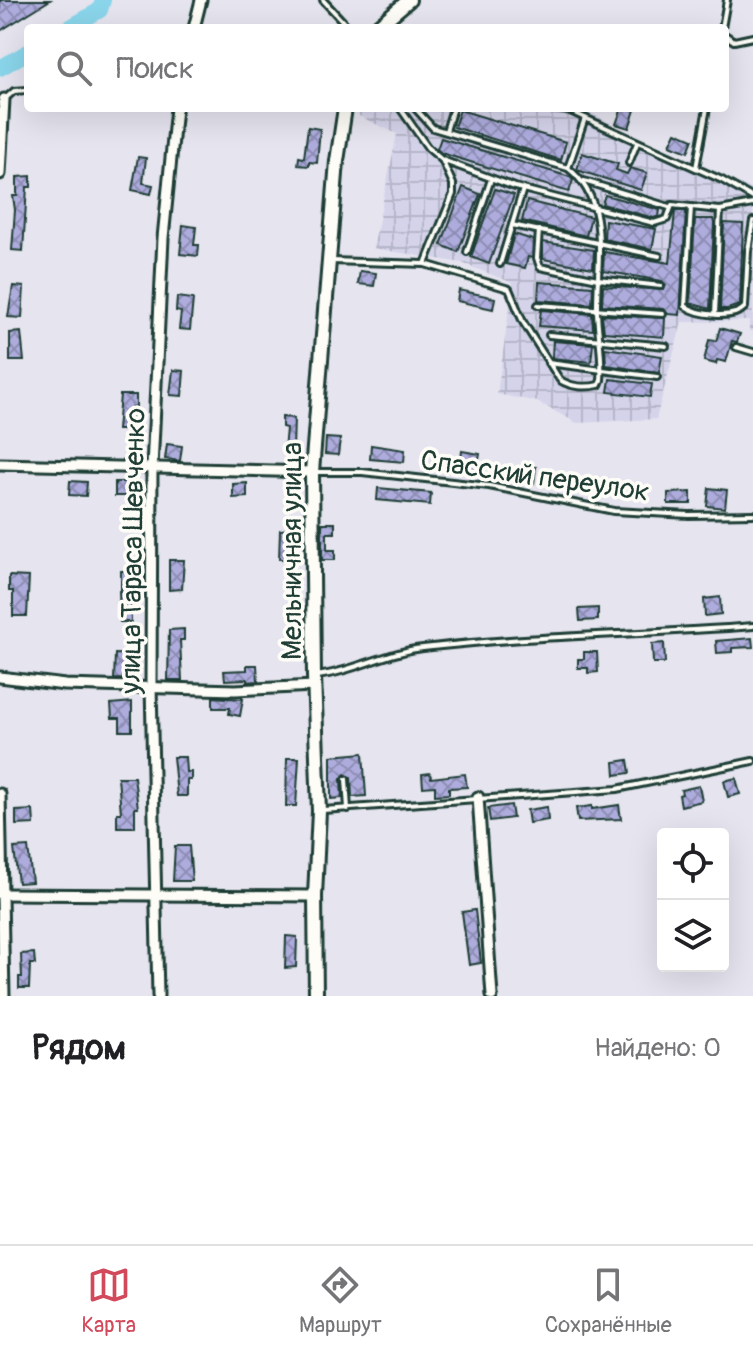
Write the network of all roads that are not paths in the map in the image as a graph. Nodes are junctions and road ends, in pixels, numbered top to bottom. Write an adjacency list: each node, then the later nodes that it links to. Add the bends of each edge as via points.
1 (201, 0): 5 (street)
2 (323, 0): 6 (lane)
3 (409, 0): 7 (main road)
4 (727, 0): 8 (lane)
5 (195, 24)
6 (345, 24)
7 (382, 24)
8 (723, 24)
9 (753, 37): 10 (lane)
10 (729, 38)
11 (24, 90): 12 (lane)
12 (4, 99): 27 (street)
13 (176, 112): 60 (street, улица Тараса Шевченко, via 163,238)
14 (344, 112): 42 (main road, Мельничная улица)
15 (403, 112): 23 (lane)
16 (419, 112): 21 (lane, via 433,128)
17 (452, 112): 21 (lane)
18 (572, 112): 20 (lane)
19 (706, 112): 26 (lane)
20 (585, 118): 22 (lane); 25 (lane)
21 (446, 131): 25 (lane)
22 (637, 143): 24 (lane); 26 (lane)
23 (442, 160): 28 (lane); 43 (lane, via 453,194)
24 (629, 163)
25 (568, 168): 29 (lane)
26 (696, 168): 31 (lane)
27 (0, 174)
28 (491, 179): 30 (lane); 40 (lane)
29 (581, 180): 32 (lane); 34 (lane)
30 (523, 189): 34 (lane); 37 (lane)
31 (753, 201): 35 (lane)
32 (669, 207): 33 (lane); 34 (lane, via 667,219 654,223)
33 (691, 207): 35 (lane); 50 (lane, via 685,306)
34 (596, 208): 39 (lane)
35 (720, 210): 50 (lane)
36 (753, 221): 50 (lane, via 745,307 738,314)
37 (512, 225): 38 (lane); 44 (lane)
38 (539, 230): 39 (lane); 45 (lane, via 540,267)
39 (597, 243): 41 (lane); 45 (lane)
40 (467, 252)
41 (659, 256)
42 (328, 261): 43 (lane); 61 (main road, Мельничная улица)
43 (425, 264): 56 (lane, via 509,289)
44 (500, 264)
45 (598, 279): 46 (lane); 48 (lane)
46 (661, 286)
47 (538, 305): 48 (lane)
48 (597, 310): 49 (lane); 52 (lane)
49 (663, 314)
50 (715, 314)
51 (549, 335): 52 (lane)
52 (599, 339): 53 (lane); 57 (lane)
53 (666, 346)
54 (736, 347): 55 (lane)
55 (753, 352)
56 (548, 363): 57 (lane); 57 (lane, via 560,380 580,386 599,385)
57 (602, 370): 58 (lane)
58 (657, 377)
59 (0, 464): 60 (street)
60 (152, 468): 61 (street); 66 (street, улица Тараса Шевченко)
61 (312, 472): 62 (lane, Спасский переулок, via 489,486 614,511); 65 (main road, Мельничная улица)
62 (753, 514)
63 (753, 626): 65 (lane, via 419,648)
64 (0, 677): 66 (street, via 65,685)
65 (314, 681): 66 (street, via 235,690); 72 (main road, Мельничная улица)
66 (151, 686): 74 (street, улица Тараса Шевченко)
67 (753, 761): 70 (lane, via 617,789)
68 (346, 779): 71 (lane)
69 (0, 794): 73 (street)
70 (478, 797): 71 (lane); 79 (street)
71 (348, 809): 72 (lane)
72 (319, 811): 75 (main road, Мельничная улица)
73 (1, 894): 74 (street); 76 (street)
74 (156, 896): 75 (street); 77 (street, улица Тараса Шевченко)
75 (315, 896): 78 (main road, Мельничная улица)
76 (4, 996)
77 (158, 996)
78 (316, 996)
79 (492, 996)

